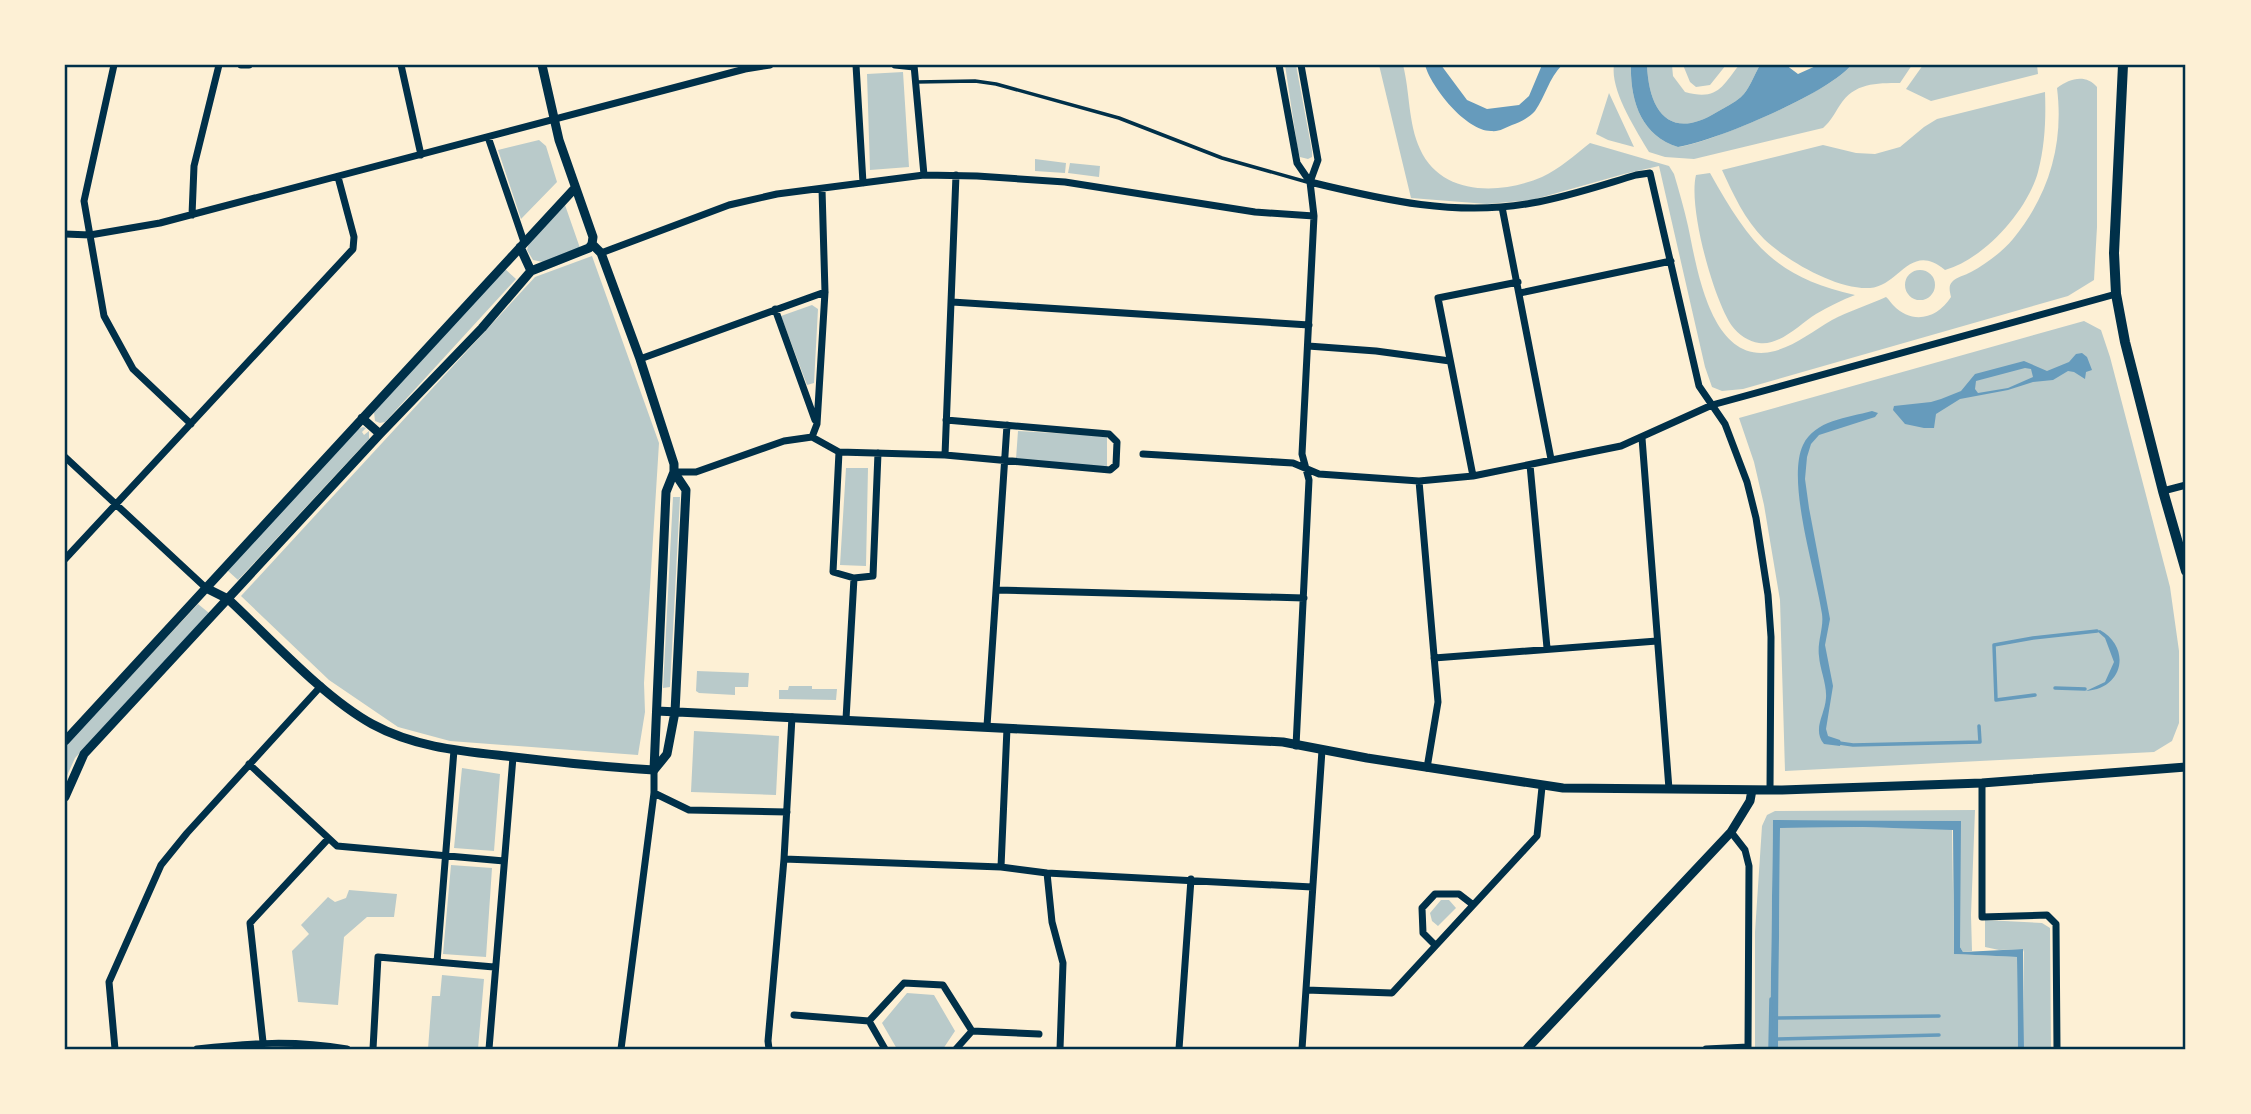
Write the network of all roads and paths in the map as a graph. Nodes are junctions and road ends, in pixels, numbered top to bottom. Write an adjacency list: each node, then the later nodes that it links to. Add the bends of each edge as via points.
1 (114, 65): 30 (street, via 84,201)
2 (219, 65): 27 (street, via 194,166)
3 (241, 65): 4 (street)
4 (249, 65)
5 (401, 65): 18 (street)
6 (542, 65): 16 (street)
7 (770, 65): 14 (street)
8 (856, 65): 23 (street)
9 (895, 65): 13 (street)
10 (1279, 65): 22 (street, via 1297,163)
11 (1301, 65): 22 (street, via 1318,160)
12 (2123, 65): 39 (main road)
13 (914, 66): 15 (street)
14 (745, 67): 16 (street)
15 (916, 82): 19 (street); 22 (lane, via 996,84 1119,118 1222,158)
16 (554, 119): 17 (street); 24 (street)
17 (488, 137): 18 (street); 31 (street)
18 (421, 155): 21 (street)
19 (924, 175): 20 (street); 23 (street)
20 (956, 175): 28 (street, via 1065,182 1255,212); 40 (street)
21 (338, 177): 27 (street); 49 (street, via 353,248)
22 (1310, 182): 26 (street, via 1418,206); 28 (street)
23 (863, 183): 25 (street)
24 (575, 188): 31 (street); 32 (street)
25 (822, 189): 33 (street, via 729,205); 37 (street)
26 (1503, 207): 34 (street, via 1648,172); 36 (street)
27 (192, 215): 30 (street)
28 (1314, 216): 42 (street)
29 (65, 234): 30 (street)
30 (90, 234): 49 (street, via 104,316 133,369)
31 (522, 244): 35 (street); 47 (street)
32 (592, 244): 33 (street); 35 (street)
33 (601, 253): 44 (street)
34 (1671, 261): 38 (street); 46 (street, via 1699,386)
35 (531, 271): 52 (street)
36 (1517, 282): 38 (street); 45 (street, via 1438,298)
37 (825, 292): 41 (street); 50 (street)
38 (1520, 293): 62 (street)
39 (2116, 294): 46 (street); 70 (main road)
40 (952, 302): 42 (street); 48 (street)
41 (775, 309): 44 (street); 50 (street)
42 (1309, 325): 43 (street)
43 (1308, 346): 45 (street); 65 (street)
44 (640, 359): 66 (street)
45 (1450, 361): 67 (street)
46 (1712, 405): 54 (street); 102 (street, via 1737,452 1762,553 1771,637)
47 (362, 418): 52 (street); 75 (street)
48 (946, 420): 51 (street); 60 (street)
49 (191, 424): 71 (street)
50 (817, 424): 53 (street)
51 (1007, 425): 57 (street, via 1109,434 1118,442); 63 (street)
52 (380, 434): 77 (street)
53 (812, 437): 55 (street); 66 (street, via 784,441 696,472)
54 (1642, 438): 62 (street); 79 (street)
55 (839, 453): 56 (street); 74 (street, via 832,572)
56 (878, 453): 60 (street); 74 (street, via 873,576)
57 (1118, 453): 58 (street); 63 (street, via 1110,470)
58 (1128, 453)
59 (1143, 454): 65 (street, via 1293,463)
60 (945, 455): 63 (street)
61 (65, 457): 71 (street)
62 (1551, 459): 64 (street)
63 (1004, 462): 76 (street)
64 (1531, 465): 67 (street); 80 (street)
65 (1306, 468): 68 (street, via 1319,474); 78 (street)
66 (674, 472): 83 (street, via 666,492); 84 (street, via 686,490)
67 (1473, 476): 68 (street)
68 (1419, 481): 81 (street)
69 (2186, 485): 70 (street)
70 (2163, 491): 73 (main road)
71 (116, 505): 72 (street); 75 (street)
72 (65, 559)
73 (2186, 571)
74 (855, 578): 86 (street)
75 (206, 588): 77 (street); 89 (street)
76 (996, 590): 78 (street); 87 (street)
77 (228, 598): 82 (street); 104 (street, via 84,754)
78 (1304, 598): 90 (street)
79 (1657, 641): 80 (street); 100 (street)
80 (1547, 648): 81 (street)
81 (1434, 658): 96 (street, via 1438,702)
82 (321, 686): 91 (street, via 372,724 419,743); 94 (street)
83 (657, 711): 84 (street); 97 (street)
84 (675, 712): 85 (street); 97 (street, via 667,754)
85 (792, 717): 86 (street); 105 (street)
86 (846, 719): 87 (street)
87 (987, 726): 88 (street)
88 (1007, 728): 90 (street); 111 (street)
89 (65, 741)
90 (1296, 746): 92 (street)
91 (454, 750): 93 (street); 108 (street)
92 (1322, 750): 96 (street); 114 (street)
93 (513, 757): 97 (street); 110 (street)
94 (249, 764): 107 (street); 129 (street, via 161,865 109,982)
95 (2186, 767): 98 (street)
96 (1427, 768): 99 (street)
97 (654, 770): 103 (street)
98 (1982, 783): 102 (street); 143 (street, via 1982,917 2047,915 2056,924)
99 (1542, 787): 100 (street); 115 (street, via 1537,836)
100 (1669, 789): 101 (street)
101 (1752, 790): 102 (street); 106 (street)
102 (1770, 790)
103 (654, 793): 105 (street, via 689,810); 134 (street)
104 (65, 797)
105 (787, 812): 109 (street)
106 (1731, 832): 141 (street); 142 (street, via 1745,850 1749,866 1748,1047)
107 (328, 839): 108 (street, via 337,846); 128 (street, via 250,923)
108 (445, 856): 110 (street); 117 (street)
109 (784, 859): 111 (street); 120 (street)
110 (504, 861): 118 (street)
111 (1001, 867): 112 (street)
112 (1048, 873): 113 (street); 127 (street, via 1052,922 1063,963)
113 (1191, 879): 114 (street); 139 (street)
114 (1312, 887): 119 (street)
115 (1472, 904): 116 (street); 116 (street, via 1459,894 1434,894 1422,908 1423,933)
116 (1435, 945): 119 (street, via 1392,993)
117 (437, 962): 118 (street); 132 (street, via 378,957)
118 (494, 967): 133 (street)
119 (1306, 990): 140 (street)
120 (770, 1013): 121 (street); 135 (street)
121 (782, 1014)
122 (794, 1015): 123 (street)
123 (869, 1021): 124 (street, via 904,983 943,985); 136 (street)
124 (972, 1031): 125 (street); 137 (street)
125 (1039, 1034)
126 (1051, 1035): 127 (street)
127 (1061, 1036): 138 (street)
128 (263, 1042): 130 (street); 131 (street)
129 (115, 1049)
130 (197, 1049)
131 (347, 1049)
132 (373, 1049)
133 (489, 1049)
134 (621, 1049)
135 (769, 1049)
136 (885, 1049)
137 (956, 1049)
138 (1060, 1049)
139 (1180, 1049)
140 (1302, 1049)
141 (1527, 1049)
142 (1706, 1049)
143 (2057, 1049)

